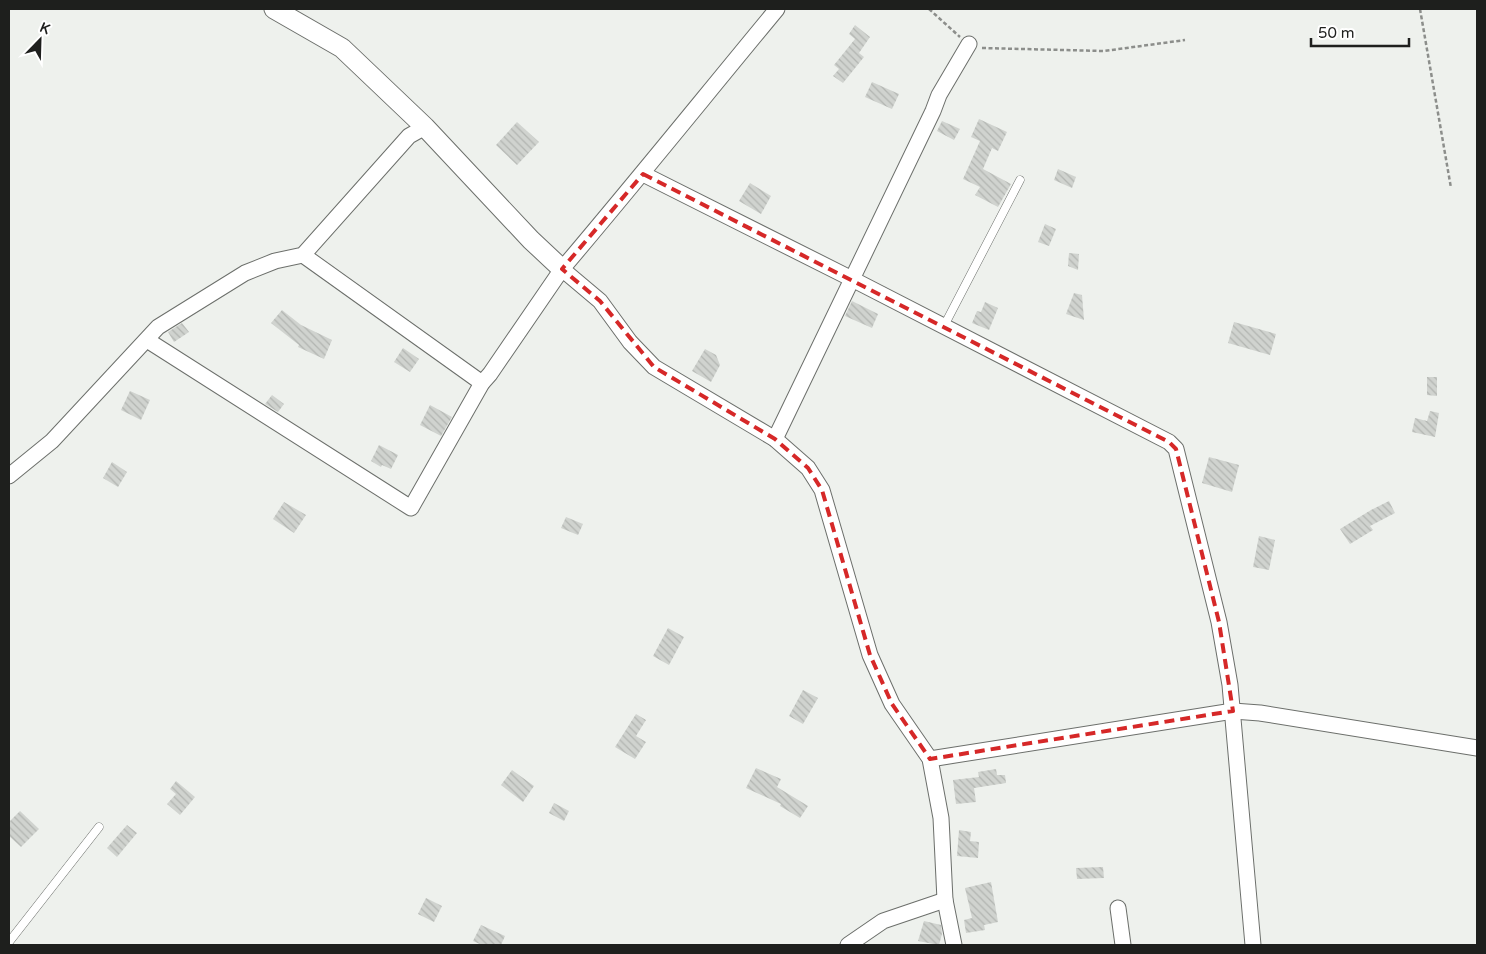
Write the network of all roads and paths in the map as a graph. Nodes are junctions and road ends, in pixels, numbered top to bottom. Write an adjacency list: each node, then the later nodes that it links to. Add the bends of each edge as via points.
1 (274, 9): 7 (street, via 342,48)
2 (777, 9): 8 (street)
3 (929, 9): 6 (path)
4 (1420, 9): 10 (path)
5 (1185, 40): 6 (path, via 1104,51 979,48)
6 (969, 44): 13 (street, via 939,95)
7 (425, 127): 11 (street, via 409,136); 12 (street)
8 (643, 174): 12 (street); 13 (street)
9 (1020, 180): 14 (lane)
10 (1451, 188)
11 (303, 255): 15 (street, via 275,261 246,273 158,327); 16 (street)
12 (562, 269): 16 (street); 17 (street, via 600,300 630,342 654,367)
13 (852, 279): 14 (street); 17 (street)
14 (944, 326): 19 (street, via 1169,442 1176,449 1218,622)
15 (147, 340): 16 (street, via 411,508); 18 (street, via 52,441)
16 (482, 383)
17 (775, 439): 21 (street, via 808,468 822,490 870,655 892,704)
18 (9, 476)
19 (1233, 711): 20 (street); 21 (street); 29 (street)
20 (1477, 748)
21 (930, 759): 23 (street, via 941,818)
22 (99, 827): 25 (lane)
23 (945, 900): 26 (street, via 883,921); 27 (street)
24 (1118, 908): 28 (street)
25 (9, 942)
26 (848, 945)
27 (954, 945)
28 (1123, 945)
29 (1253, 945)

